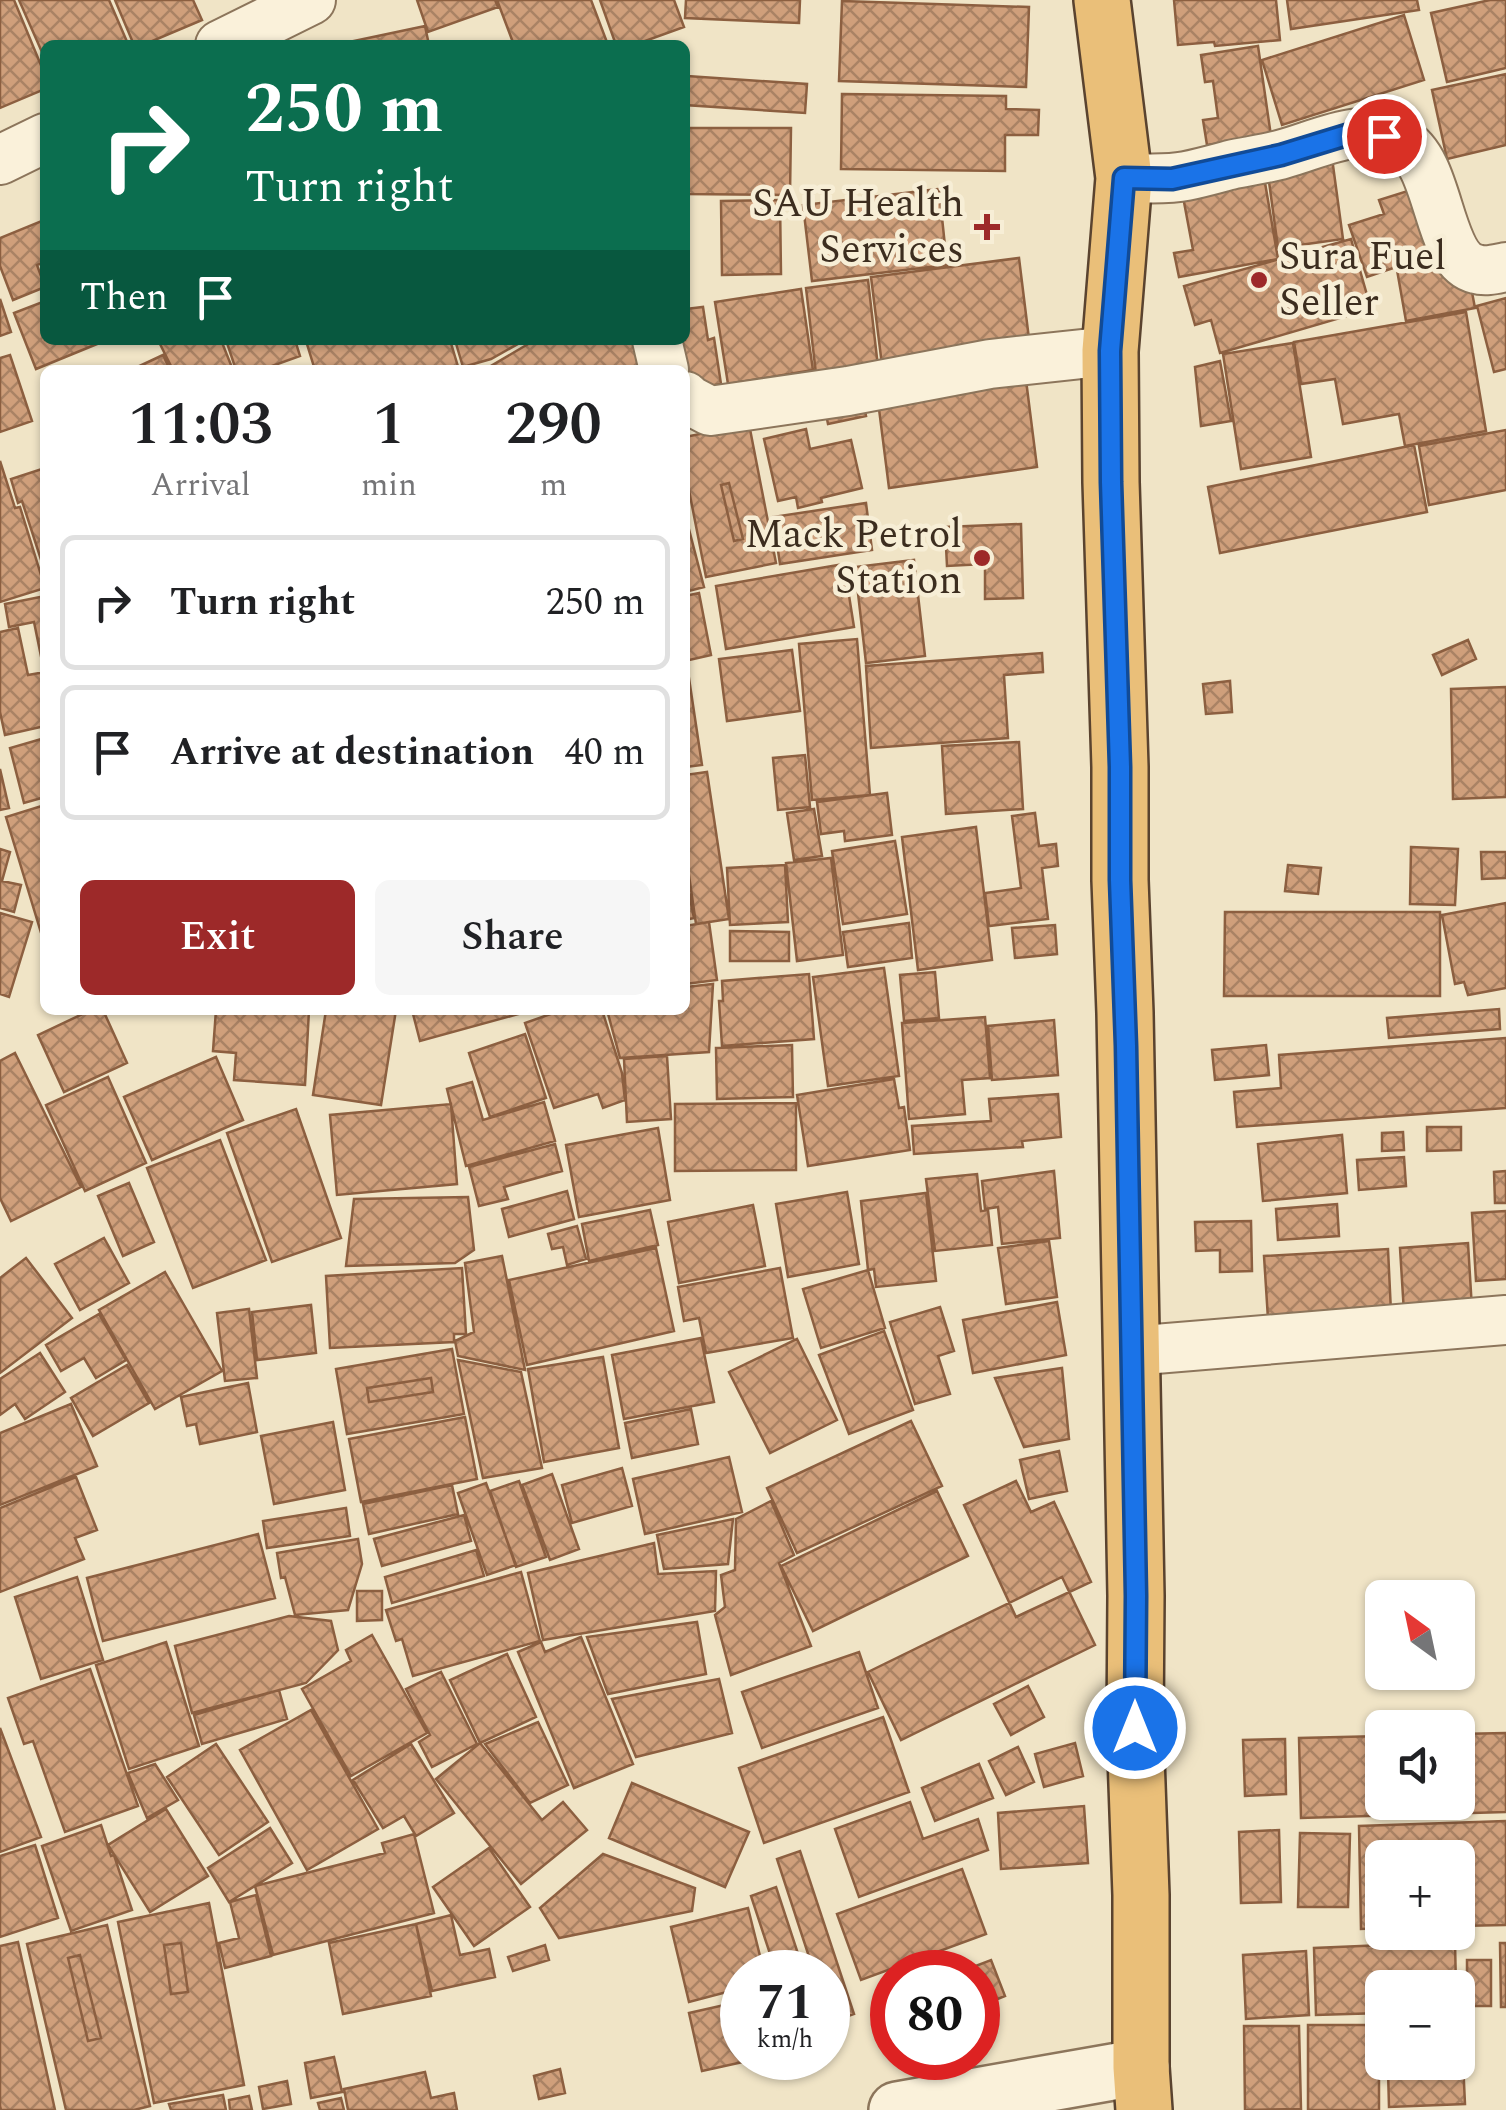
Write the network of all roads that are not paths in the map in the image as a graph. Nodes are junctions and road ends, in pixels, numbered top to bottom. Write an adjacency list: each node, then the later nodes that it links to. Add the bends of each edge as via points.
1 (311, 0): 3 (street)
2 (1102, 0): 6 (highway)
3 (230, 40)
4 (40, 140): 5 (street)
5 (0, 160)
6 (1124, 178): 7 (street, via 1172,179 1353,133 1384,136 1421,158 1464,264); 8 (highway)
7 (1506, 267)
8 (1110, 351): 9 (street, via 710,411); 11 (highway)
9 (690, 401)
10 (1506, 1320): 11 (street)
11 (1132, 1350): 12 (highway)
12 (1143, 2089): 13 (street)
13 (897, 2110)

